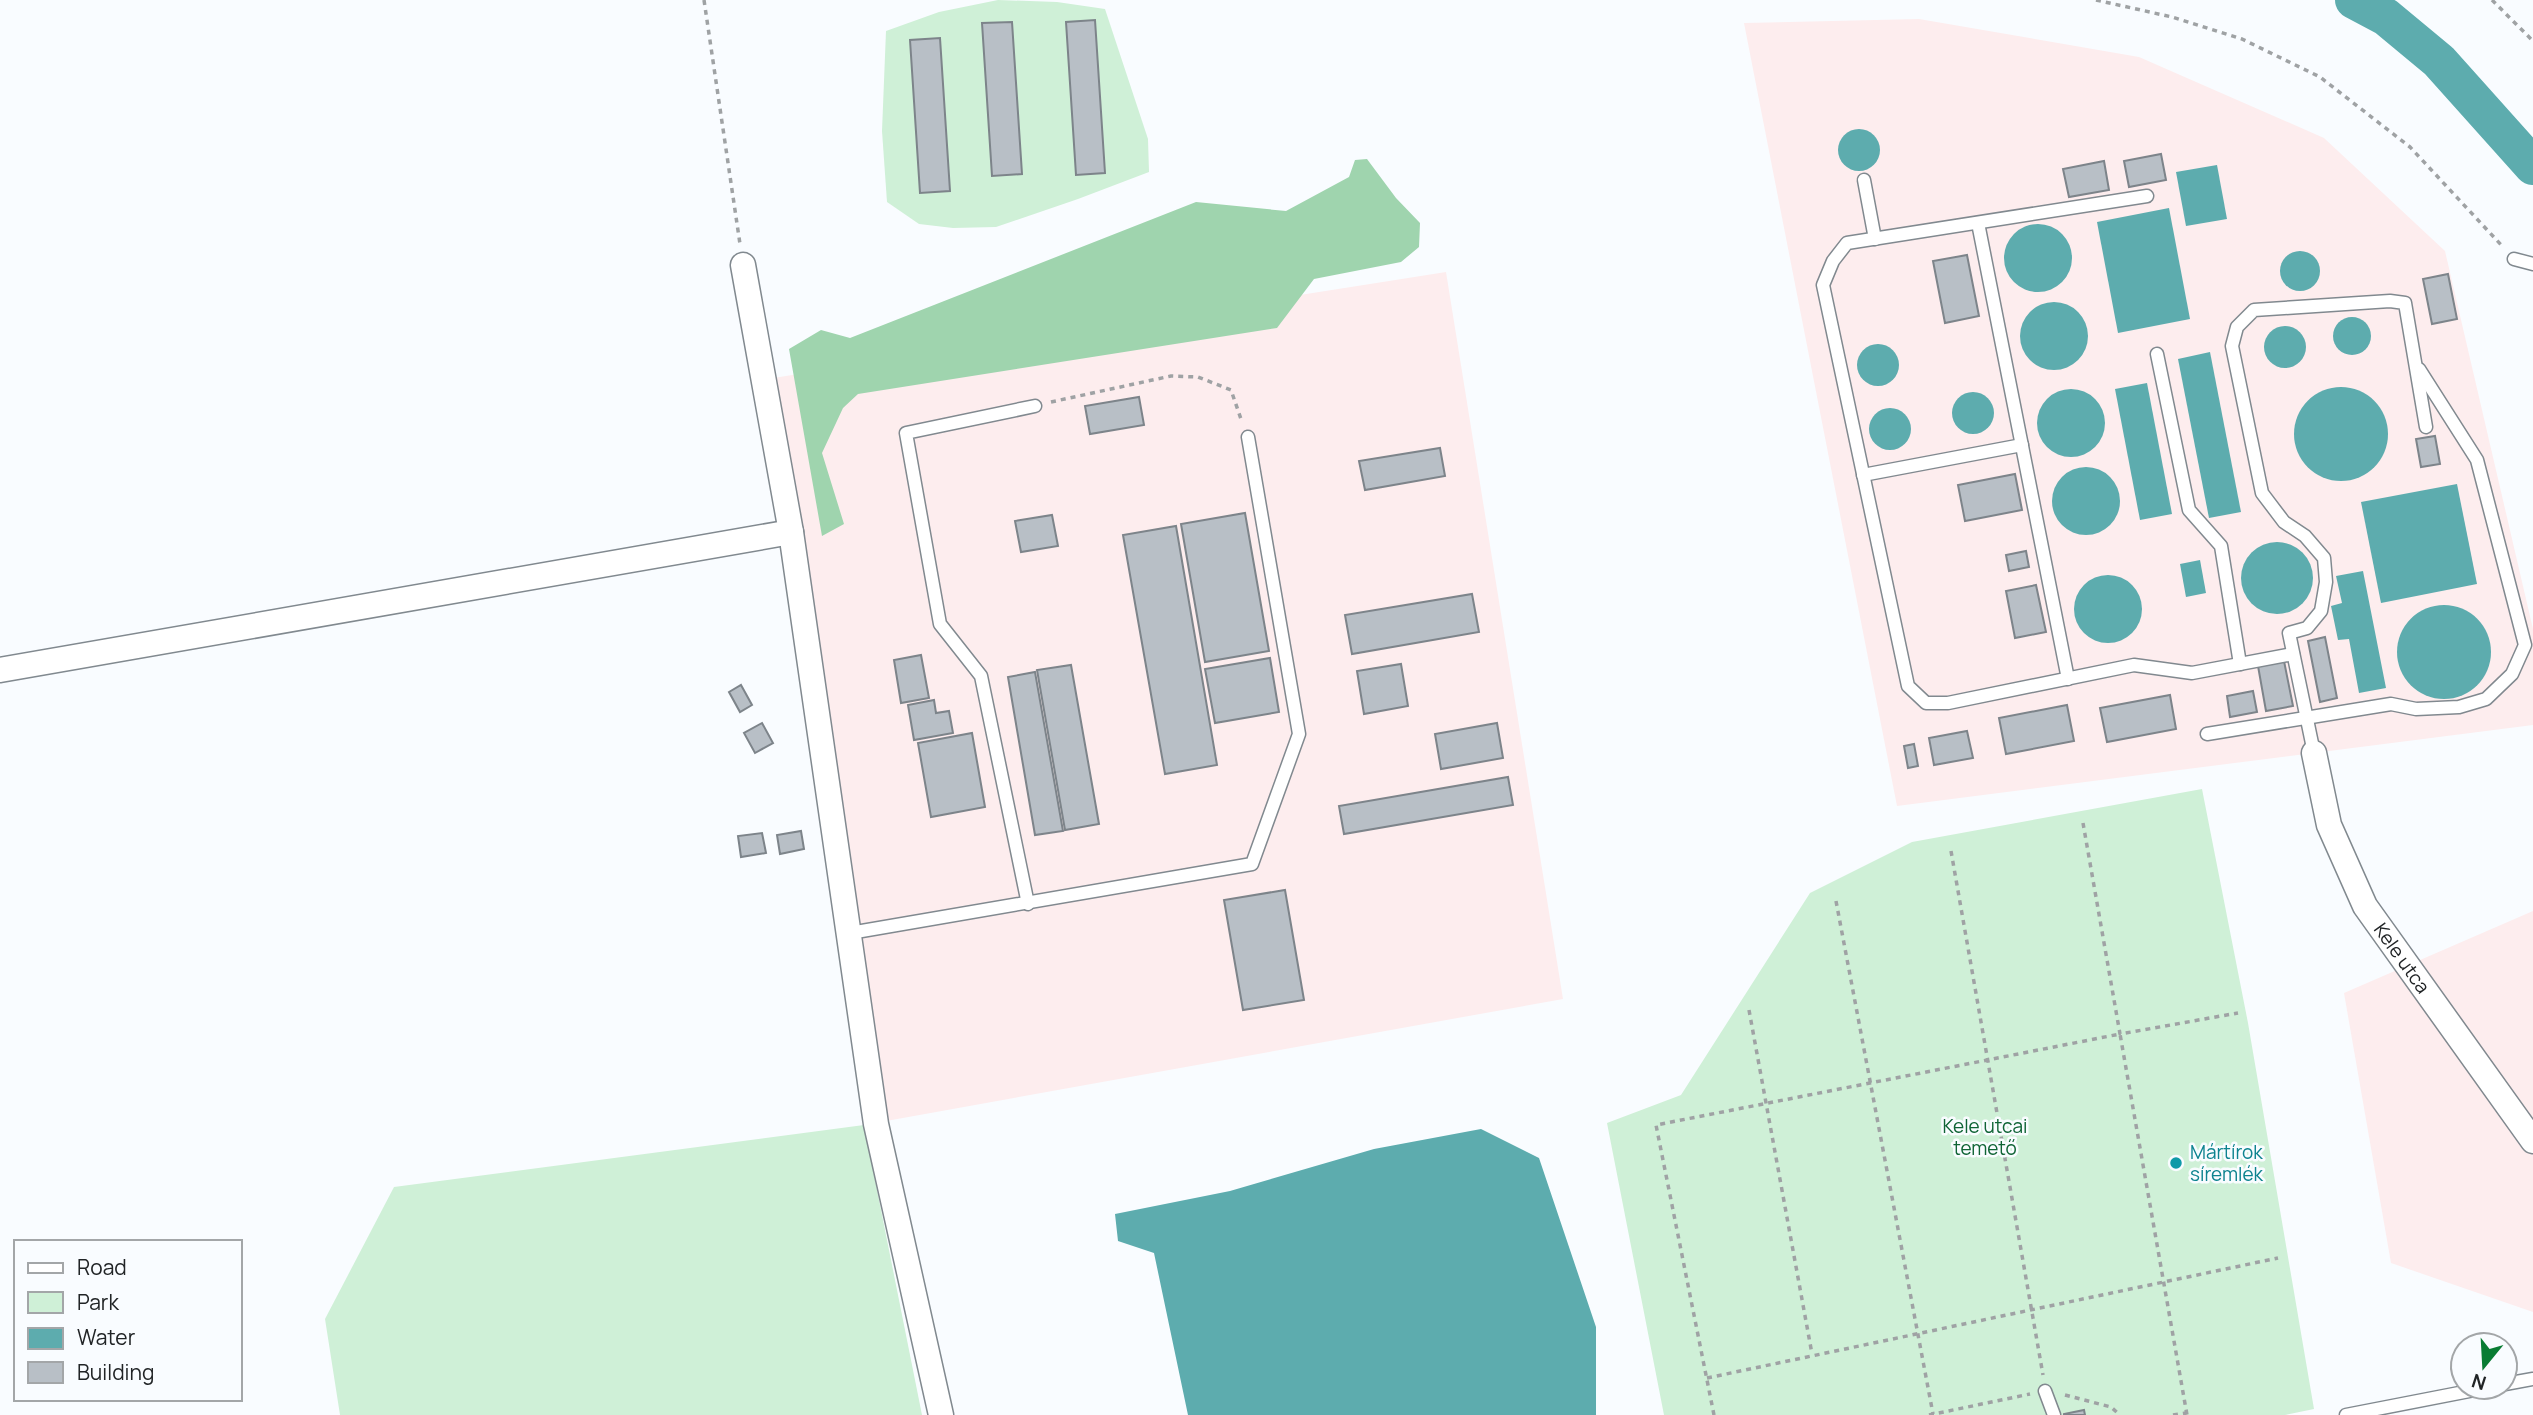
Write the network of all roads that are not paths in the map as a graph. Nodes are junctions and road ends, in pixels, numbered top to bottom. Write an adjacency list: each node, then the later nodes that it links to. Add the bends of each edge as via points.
1 (1864, 180): 4 (lane)
2 (2147, 196): 3 (lane)
3 (1978, 223): 4 (lane); 13 (lane)
4 (1875, 239): 14 (lane, via 1847,243 1823,285)
5 (2514, 259): 6 (lane)
6 (2533, 264)
7 (743, 265): 15 (street)
8 (2157, 354): 17 (lane, via 2189,510 2221,545)
9 (2415, 363): 11 (lane); 16 (lane, via 2405,303 2254,310 2238,327 2232,346 2262,493 2284,522 2305,536 2324,558 2321,611 2307,628 2288,633); 20 (lane, via 2477,460 2525,645 2512,674 2486,699 2459,707 2416,709 2391,704)
10 (1035, 406): 23 (lane, via 906,433 940,624 981,676)
11 (2426, 427)
12 (1248, 437): 23 (lane, via 1299,734 1252,864)
13 (2022, 445): 14 (lane); 19 (lane)
14 (1863, 475): 19 (lane, via 1908,686 1926,703 1948,703)
15 (791, 532): 18 (street); 24 (street)
16 (2293, 654): 17 (lane); 20 (lane)
17 (2240, 664): 19 (lane, via 2192,673 2134,665)
18 (0, 670)
19 (2068, 679)
20 (2307, 718): 21 (lane); 22 (lane)
21 (2207, 734)
22 (2314, 753): 25 (street, Kele utca, via 2329,825 2365,906)
23 (1028, 904): 24 (lane)
24 (850, 933): 28 (street, via 876,1124)
25 (2533, 1141)
26 (2045, 1391): 29 (lane)
27 (2449, 1395): 30 (lane)
28 (941, 1415)
29 (2054, 1415)
30 (2346, 1415)

